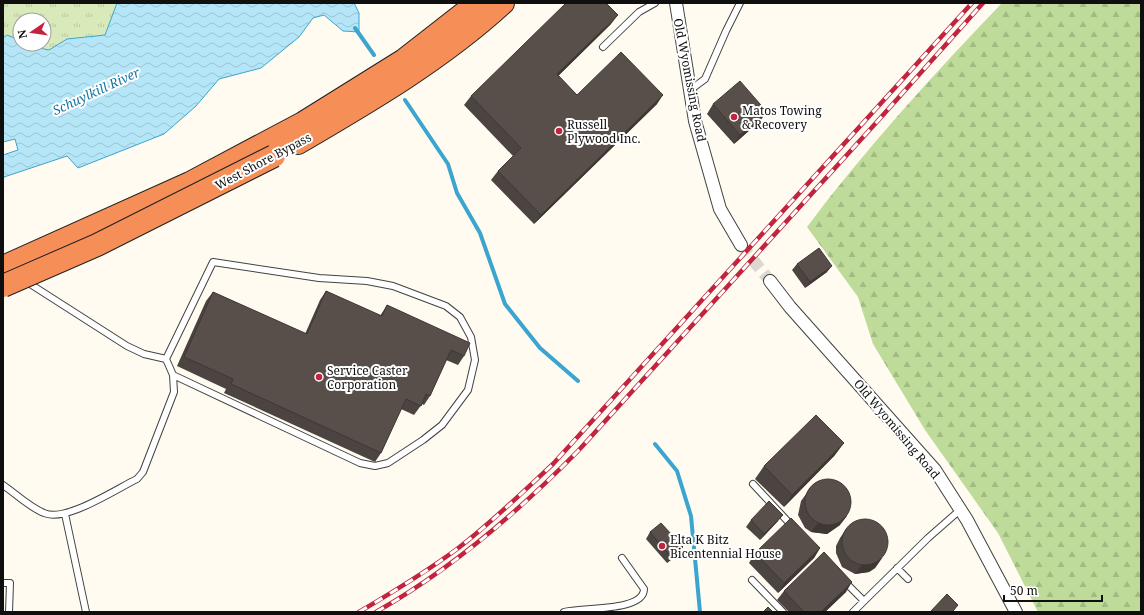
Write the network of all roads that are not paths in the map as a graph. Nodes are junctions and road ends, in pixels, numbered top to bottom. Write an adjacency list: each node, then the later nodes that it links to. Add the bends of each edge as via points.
1 (477, 3): 8 (highway, West Shore Bypass, via 404,60 303,123)
2 (503, 3): 8 (highway, West Shore Bypass, via 428,64 362,106)
3 (654, 3): 6 (lane, via 639,12)
4 (676, 3): 7 (street, Old Wyomissing Road)
5 (740, 3): 7 (lane, via 705,79)
6 (603, 47)
7 (690, 90): 9 (street, Old Wyomissing Road, via 695,121 720,209)
8 (270, 150): 10 (highway, West Shore Bypass, bridge, via 97,245)
9 (741, 245)
10 (7, 276): 12 (lane, via 127,346 144,354)
11 (770, 281): 16 (street, Old Wyomissing Road, via 790,307 927,460)
12 (166, 359): 13 (lane); 13 (lane, via 213,262 393,286 440,304 460,317 471,337 475,360 468,390 442,425 388,463 375,466 360,463)
13 (173, 375): 17 (lane, via 174,392 143,472 137,479)
14 (753, 484): 18 (lane)
15 (3, 485): 17 (lane, via 44,514)
16 (960, 510): 20 (lane); 31 (street, Old Wyomissing Road)
17 (65, 514): 27 (lane)
18 (801, 534)
19 (622, 558): 28 (lane, via 644,589 640,597 630,604 621,606 573,609)
20 (897, 568): 22 (lane); 25 (lane)
21 (842, 579): 25 (lane)
22 (908, 579)
23 (752, 580): 29 (lane)
24 (3, 583): 26 (lane, via 10,583)
25 (864, 601): 30 (lane)
26 (9, 612)
27 (86, 612)
28 (564, 612)
29 (783, 612)
30 (853, 612)
31 (1016, 612)

